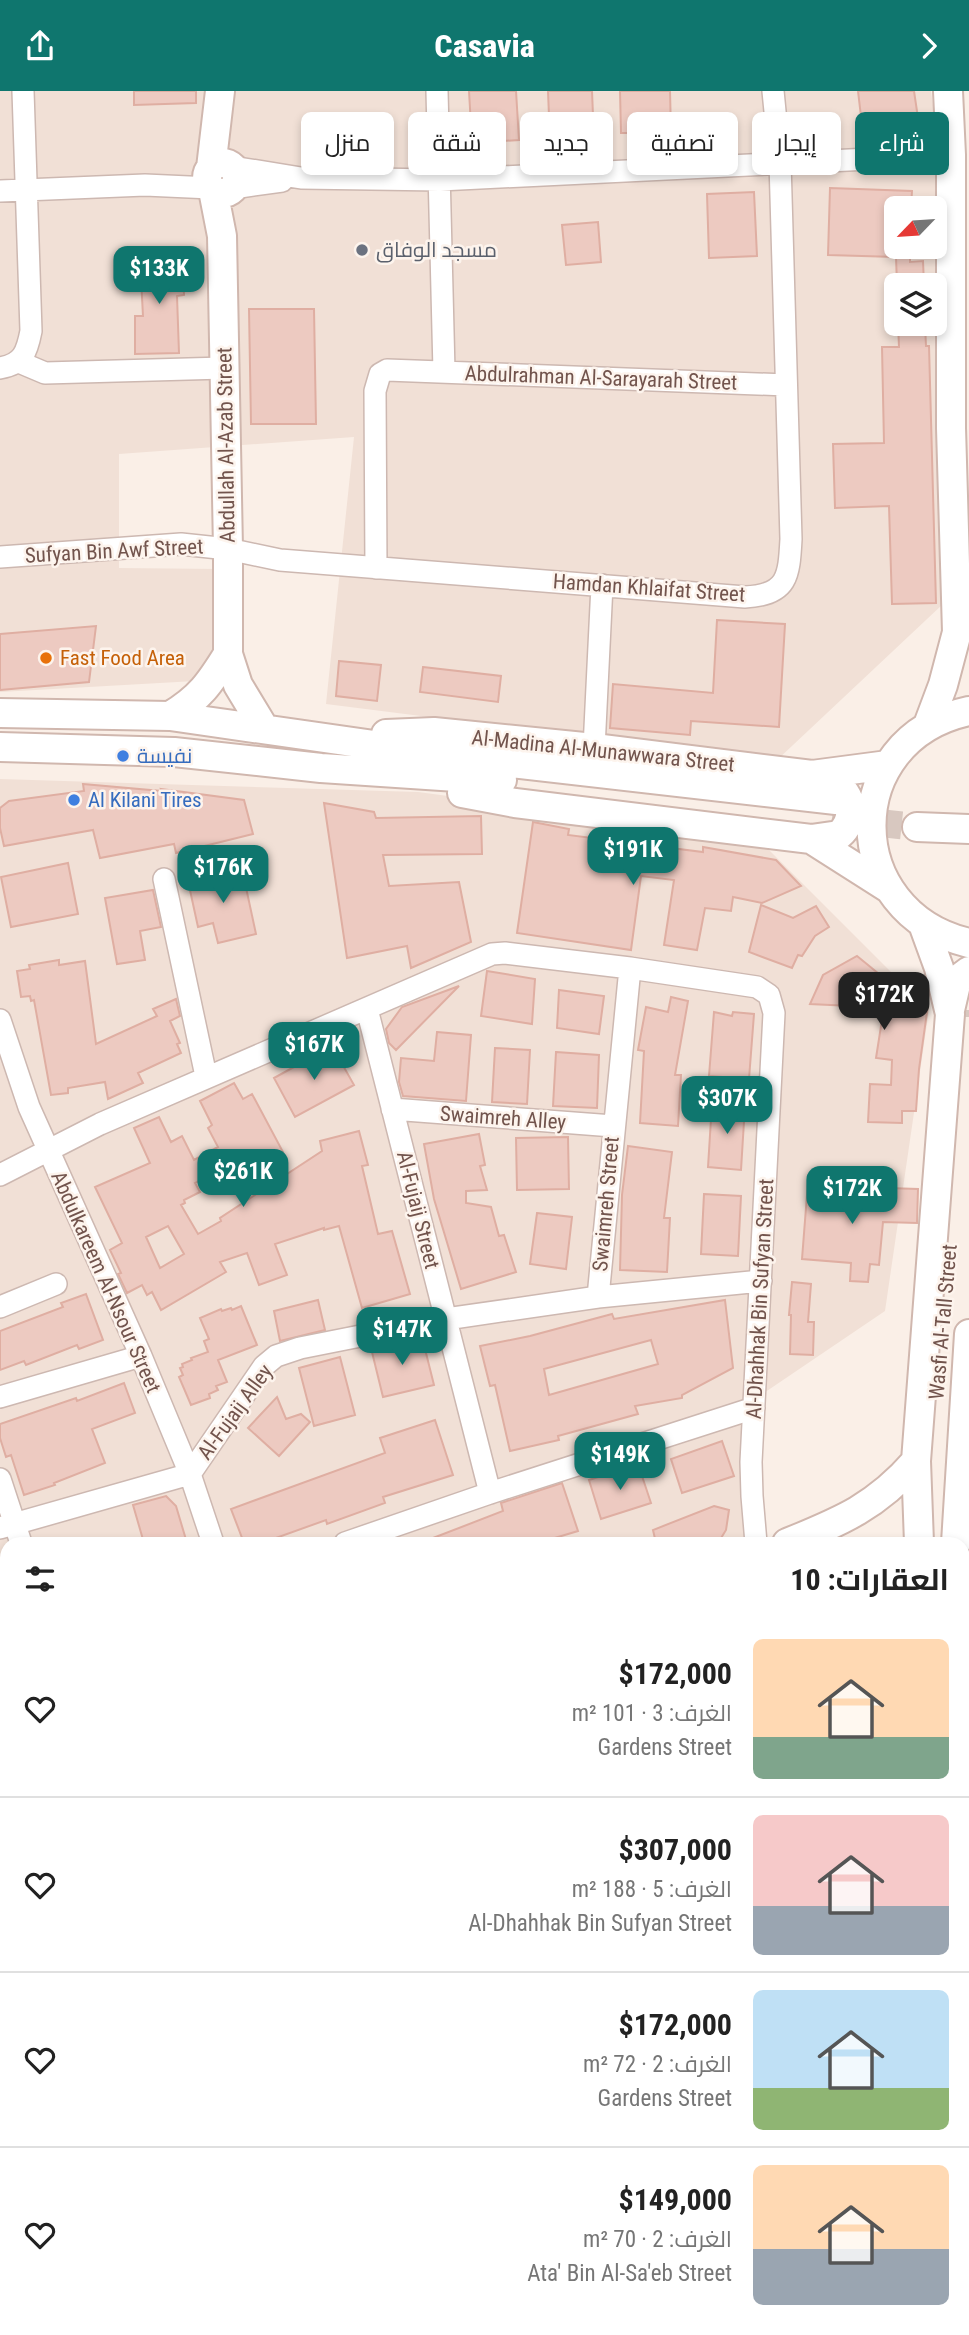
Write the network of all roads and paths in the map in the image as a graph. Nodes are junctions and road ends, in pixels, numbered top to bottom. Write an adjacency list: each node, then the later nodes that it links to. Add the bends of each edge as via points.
1 (23, 91): 14 (street)
2 (437, 91): 13 (street, Abdulrahman Al-Sarayarah Street)
3 (772, 91): 7 (street, Hamdan Khlaifat Street)
4 (948, 91): 8 (street)
5 (962, 91): 16 (street)
6 (220, 95): 12 (street, Abdullah Al-Azab Street)
7 (774, 112)
8 (951, 155): 9 (street); 25 (street)
9 (841, 160)
10 (752, 163): 13 (street)
11 (780, 175): 20 (street, Hamdan Khlaifat Street)
12 (221, 179): 13 (street); 14 (street); 18 (street, Abdullah Al-Azab Street)
13 (440, 180): 19 (street, Abdulrahman Al-Sarayarah Street)
14 (26, 189): 15 (street); 17 (street, via 31,331 24,356)
15 (0, 191)
16 (969, 224)
17 (9, 365): 18 (street, via 45,373)
18 (225, 368): 21 (street, Abdullah Al-Azab Street)
19 (444, 371): 20 (street, Abdulrahman Al-Sarayarah Street); 23 (street, via 387,370 377,381)
20 (786, 385): 24 (street, Hamdan Khlaifat Street, via 791,539 789,568 777,589 745,597)
21 (228, 549): 22 (street, Sufyan Bin Awf Street, via 181,544); 23 (street, Hamdan Khlaifat Street, via 280,560); 26 (street, Abdullah Al-Azab Street)
22 (0, 557)
23 (376, 568): 24 (street, Hamdan Khlaifat Street)
24 (602, 585): 35 (street)
25 (957, 632): 27 (street); 31 (street)
26 (228, 654): 30 (street, via 203,692); 32 (street, Abdullah Al-Azab Street, via 238,685)
27 (969, 670)
28 (969, 711): 31 (street)
29 (0, 713): 30 (street, Al-Madina Al-Munawwara Street)
30 (170, 716): 32 (street, Al-Madina Al-Munawwara Street)
31 (928, 725): 36 (street)
32 (264, 729): 33 (street, Al-Madina Al-Munawwara Street)
33 (316, 736): 35 (street, Al-Madina Al-Munawwara Street, via 434,732); 37 (street, Al-Madina Al-Munawwara Street, via 834,809)
34 (0, 747): 37 (street, Al-Madina Al-Munawwara Street, via 174,752)
35 (594, 748): 38 (street, Al-Madina Al-Munawwara Street)
36 (888, 765): 38 (street, Al-Madina Al-Munawwara Street); 43 (street, via 875,795 871,827 875,859)
37 (321, 768): 41 (street, Al-Madina Al-Munawwara Street, via 514,803)
38 (812, 775): 41 (street, via 841,788 851,813 839,835)
39 (969, 811): 40 (street, via 918,817)
40 (969, 829)
41 (811, 839): 43 (street, Al-Madina Al-Munawwara Street)
42 (164, 879): 51 (street)
43 (888, 888): 44 (street)
44 (923, 924): 45 (street); 49 (street)
45 (969, 943)
46 (630, 968): 48 (street, Al-Dhahhak Bin Sufyan Street, via 492,954); 53 (street, Swaimreh Street); 56 (street, Al-Dhahhak Bin Sufyan Street, via 747,984 769,995 774,1013)
47 (969, 971): 49 (street, via 957,979)
48 (368, 1009): 51 (street, Al-Dhahhak Bin Sufyan Street); 52 (street, Al-Fujaij Street)
49 (959, 1016): 65 (street); 75 (street, Wasfi Al-Tall Street)
50 (1, 1029): 54 (street, Abdulkareem Al-Nsour Street)
51 (206, 1076): 54 (street, Al-Dhahhak Bin Sufyan Street)
52 (392, 1109): 53 (street, Swaimreh Alley); 60 (street, Al-Fujaij Street)
53 (613, 1126): 58 (street, Swaimreh Street)
54 (48, 1151): 55 (street, Al-Dhahhak Bin Sufyan Street); 62 (street, Abdulkareem Al-Nsour Street)
55 (0, 1175)
56 (761, 1280): 58 (street); 64 (street, Al-Dhahhak Bin Sufyan Street)
57 (56, 1284): 59 (street)
58 (598, 1297): 60 (street, Swaimreh Street)
59 (0, 1307)
60 (446, 1319): 66 (street, Al-Fujaij Alley, via 300,1347 276,1356 264,1366); 68 (street, Al-Fujaij Street)
61 (969, 1334): 77 (street, Wasfi Al-Tall Street)
62 (141, 1356): 63 (street); 66 (street, Abdulkareem Al-Nsour Street)
63 (0, 1397)
64 (754, 1408): 68 (street); 73 (street, Al-Dhahhak Bin Sufyan Street, via 752,1496)
65 (916, 1461): 74 (street, via 864,1508); 76 (street)
66 (190, 1474): 70 (street); 71 (street, Abdulkareem Al-Nsour Street)
67 (0, 1479): 70 (street)
68 (490, 1493): 72 (street)
69 (969, 1519): 78 (street)
70 (12, 1532)
71 (211, 1537)
72 (362, 1537)
73 (756, 1537)
74 (802, 1537)
75 (921, 1537)
76 (921, 1537)
77 (964, 1537)
78 (966, 1537)

